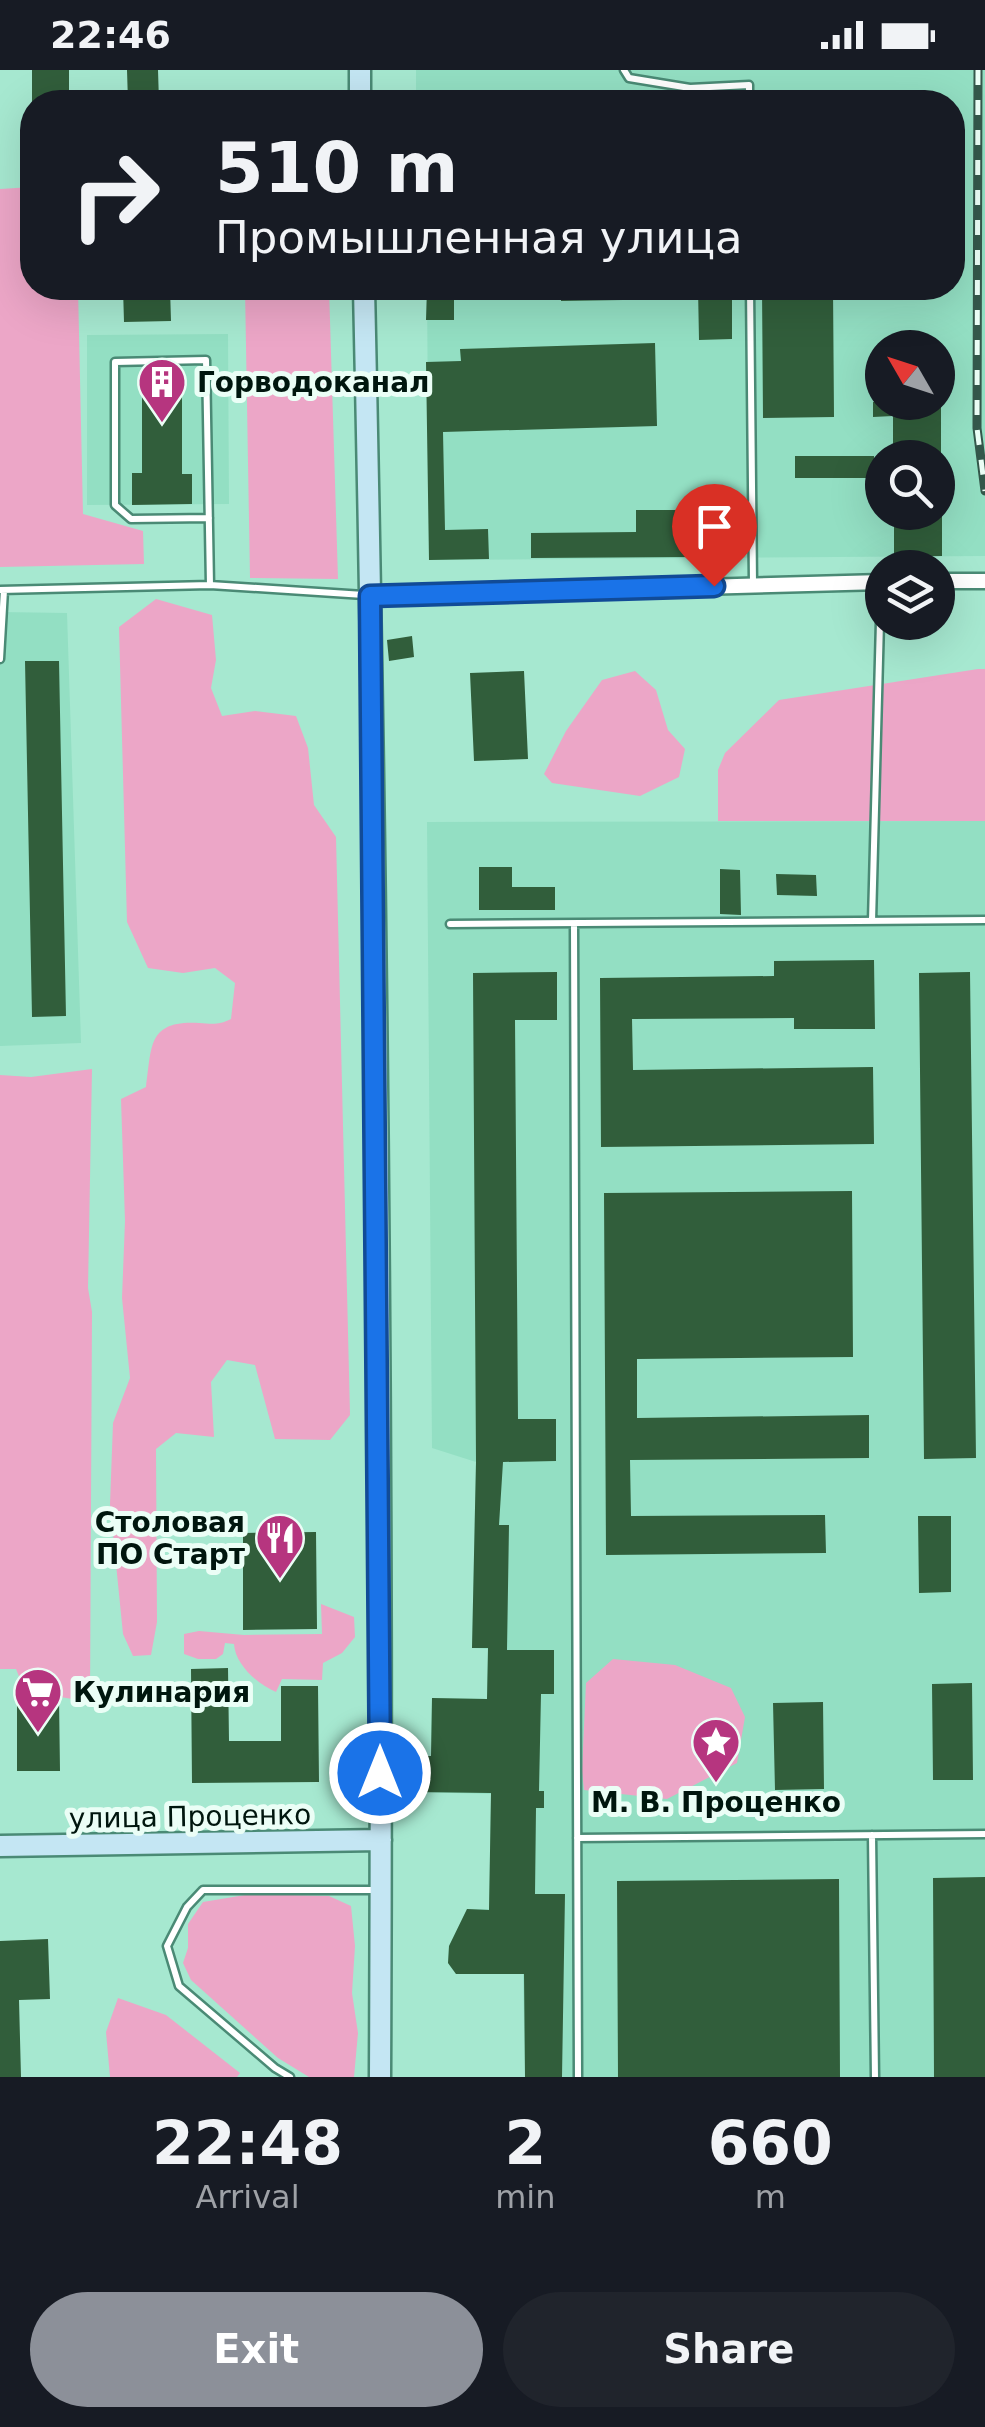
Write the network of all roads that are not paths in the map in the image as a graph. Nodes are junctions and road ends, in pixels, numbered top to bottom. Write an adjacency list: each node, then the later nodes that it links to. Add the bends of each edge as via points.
1 (624, 70): 2 (lane, via 629,78 690,88)
2 (749, 90)
3 (364, 300): 12 (main road)
4 (750, 300): 10 (lane)
5 (208, 518): 5 (lane, via 206,360 115,362 115,505 131,519); 9 (lane)
6 (985, 580): 7 (street)
7 (955, 581)
8 (865, 582): 10 (street)
9 (210, 585): 11 (lane); 12 (lane)
10 (753, 585): 12 (street)
11 (2, 590): 14 (lane)
12 (370, 596): 22 (main road)
13 (880, 640): 16 (lane)
14 (0, 659)
15 (985, 920): 16 (lane)
16 (872, 922): 18 (lane)
17 (450, 924): 18 (lane)
18 (574, 924): 21 (lane)
19 (985, 1834): 20 (lane)
20 (872, 1836): 21 (lane); 28 (lane)
21 (577, 1838): 27 (lane)
22 (381, 1840): 23 (main road, улица Проценко); 24 (main road)
23 (0, 1846)
24 (380, 1890): 25 (lane, via 204,1890 187,1906 166,1946 178,1986); 26 (main road)
25 (290, 2077)
26 (380, 2077)
27 (578, 2077)
28 (875, 2077)

